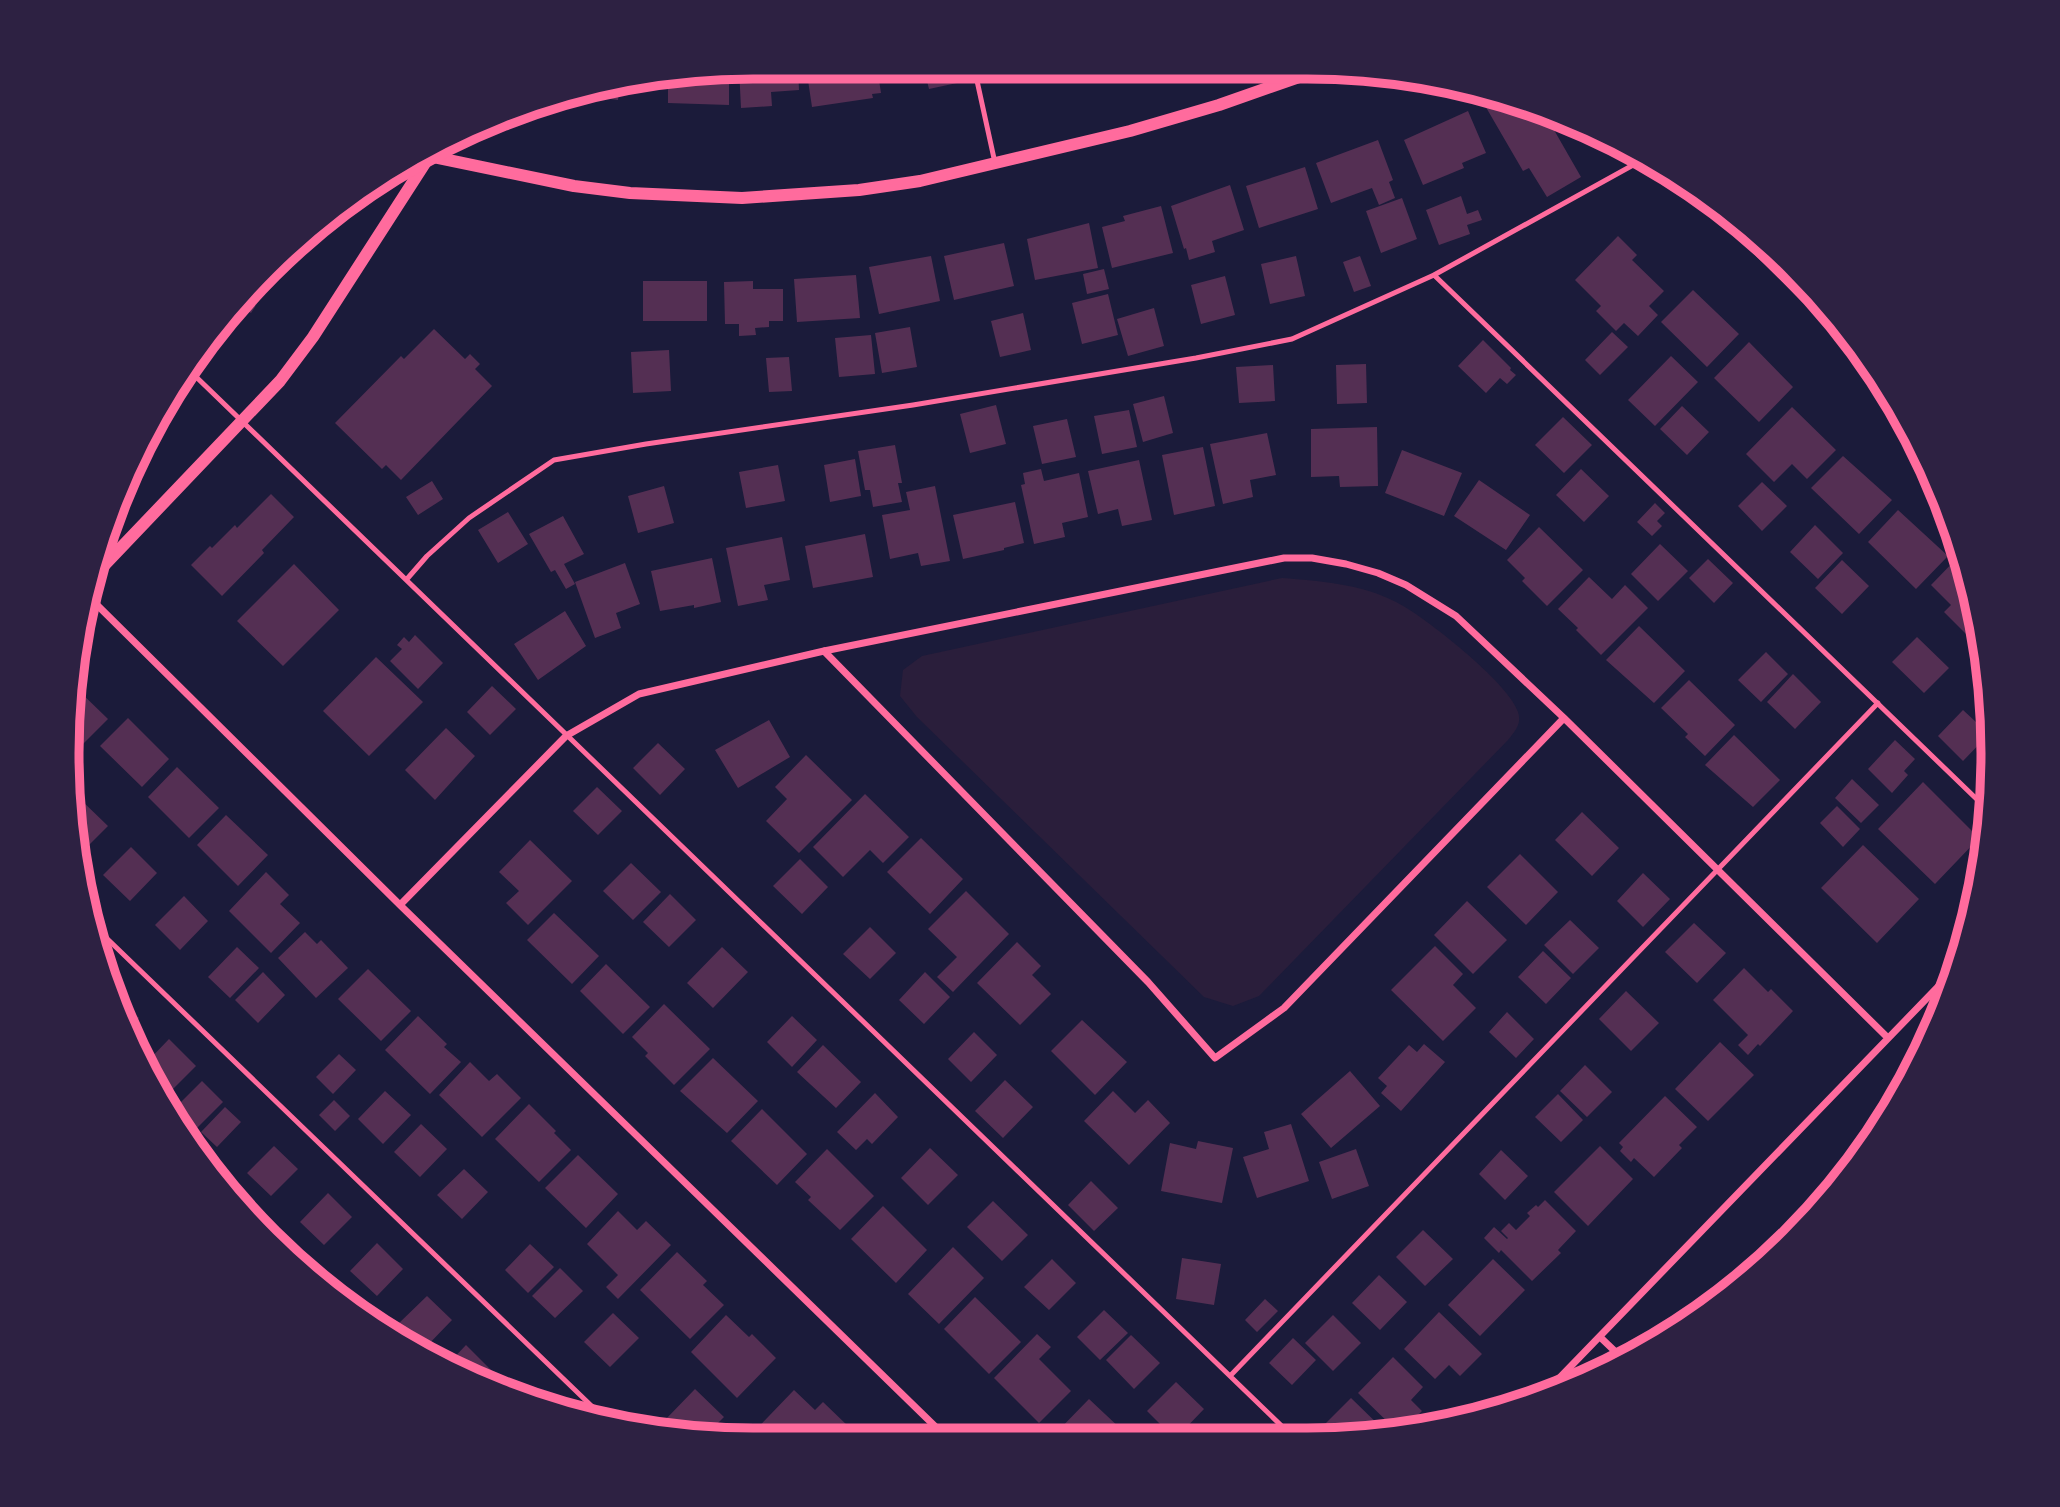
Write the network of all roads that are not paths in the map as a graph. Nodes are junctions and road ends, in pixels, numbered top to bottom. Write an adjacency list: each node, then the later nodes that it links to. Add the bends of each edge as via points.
1 (977, 79): 4 (lane)
2 (1293, 79): 4 (street, via 1130,131)
3 (436, 158): 4 (street, via 596,189 742,198 859,190)
4 (995, 163)
5 (1635, 164): 8 (lane)
6 (419, 167): 11 (street, via 313,337)
7 (1756, 251): 9 (street)
8 (1434, 275): 13 (lane, via 1292,339 913,405 554,460 469,518); 16 (lane)
9 (1809, 304)
10 (195, 375): 11 (lane)
11 (242, 422): 12 (street); 13 (lane)
12 (107, 562)
13 (407, 579): 18 (lane)
14 (96, 604): 21 (street)
15 (824, 651): 17 (street, via 1284,558 1312,558 1387,577 1432,599 1479,635); 17 (street, via 1148,982 1215,1058 1284,1008); 18 (street, via 639,694)
16 (1878, 703): 19 (lane); 20 (lane)
17 (1564, 718): 20 (street)
18 (566, 736): 21 (street); 27 (lane)
19 (1980, 802)
20 (1718, 870): 24 (street); 27 (lane)
21 (401, 905): 30 (street)
22 (105, 936): 29 (lane)
23 (1940, 984): 24 (street)
24 (1888, 1038): 25 (street)
25 (1600, 1337): 26 (street); 28 (street)
26 (1617, 1353)
27 (1231, 1374): 31 (lane)
28 (1557, 1380)
29 (594, 1409)
30 (937, 1428)
31 (1284, 1428)

